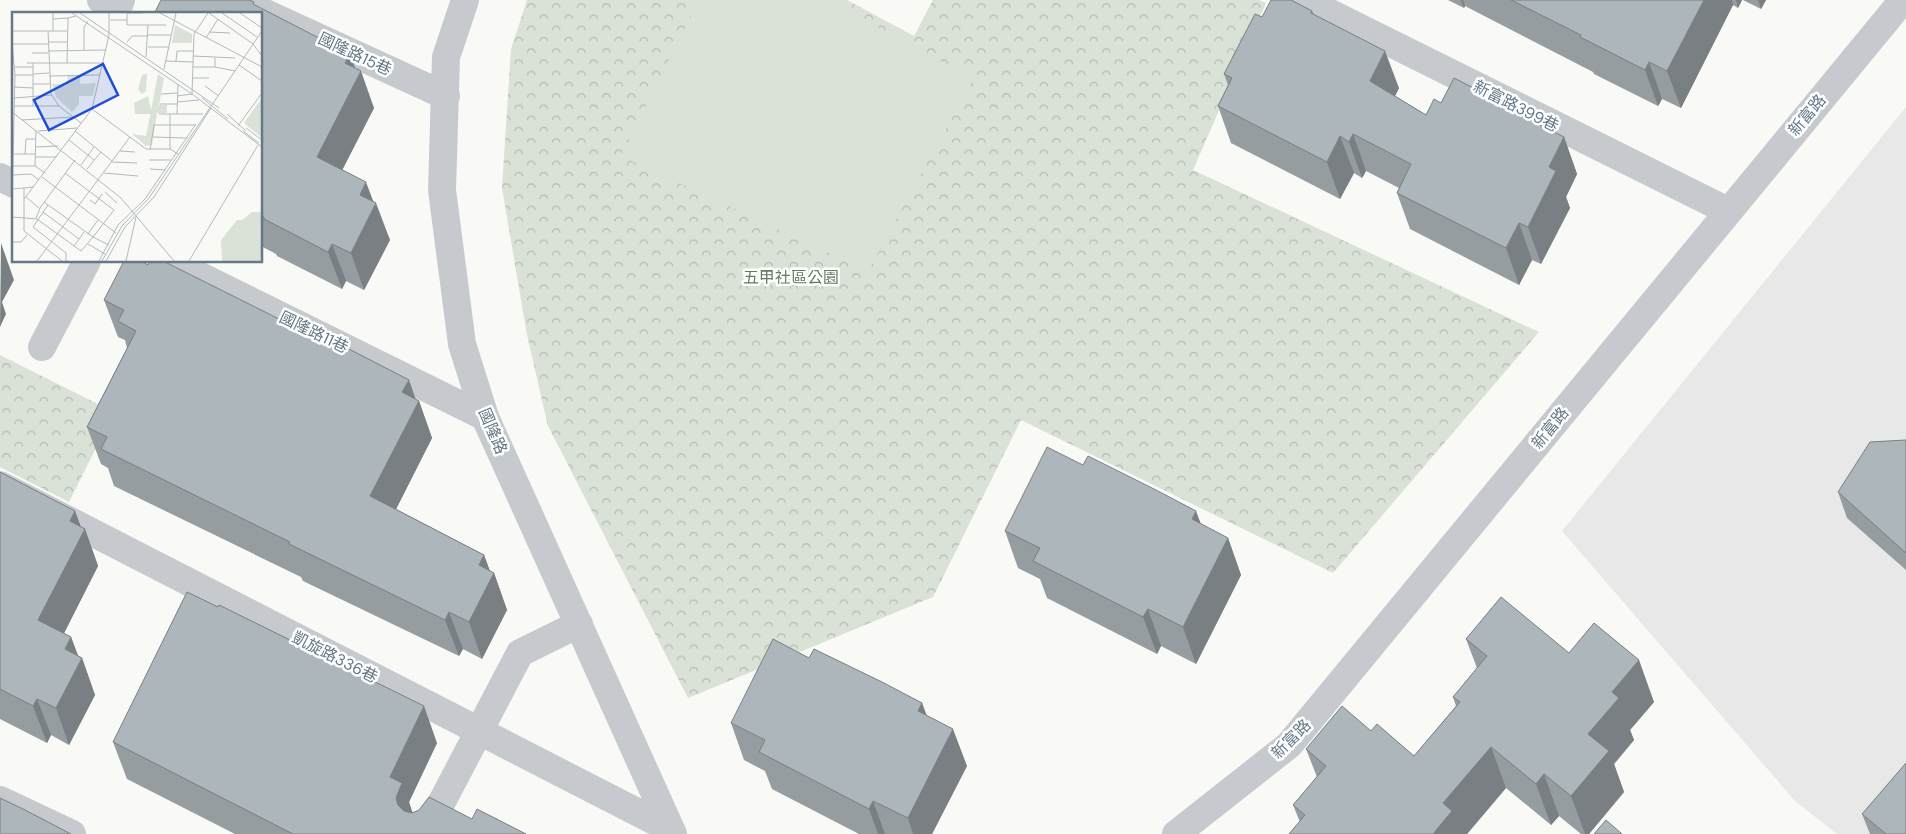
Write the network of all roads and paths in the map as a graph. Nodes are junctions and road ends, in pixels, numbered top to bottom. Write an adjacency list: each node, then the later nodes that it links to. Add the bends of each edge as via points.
1 (101, 0): 2 (street, via 118,8)
2 (121, 0)
3 (237, 0): 7 (street, 國隆路15巷)
4 (465, 0): 7 (street, 國隆路, via 446,57)
5 (1304, 0): 10 (street, 新富路399巷)
6 (1902, 0): 10 (street, 新富路)
7 (446, 96): 14 (street, 國隆路, via 442,190 462,344)
8 (0, 178): 9 (street)
9 (12, 183)
10 (1728, 212): 22 (street, 新富路, via 1289,745)
11 (86, 262): 13 (street)
12 (172, 262): 14 (street, 國隆路11巷)
13 (42, 347)
14 (485, 417): 16 (street, 國隆路)
15 (0, 485): 17 (street, 凱旋路336巷)
16 (578, 624): 17 (street, via 520,653); 19 (street, 國隆路)
17 (479, 731): 19 (street, 凱旋路336巷); 21 (street)
18 (0, 800): 20 (street)
19 (672, 832)
20 (72, 834)
21 (425, 834)
22 (1176, 834)

